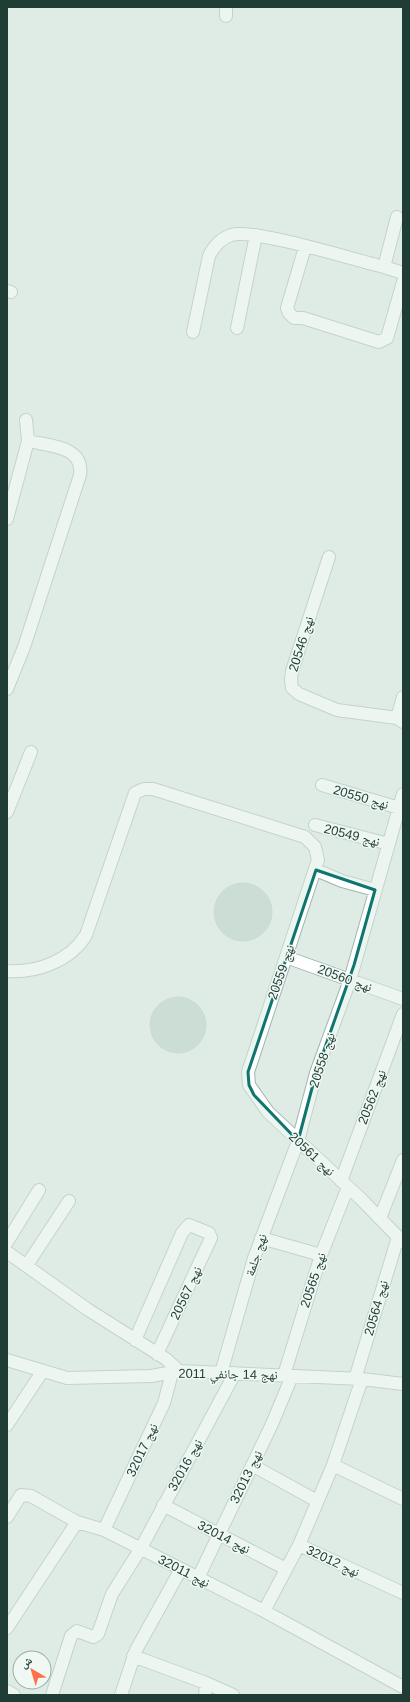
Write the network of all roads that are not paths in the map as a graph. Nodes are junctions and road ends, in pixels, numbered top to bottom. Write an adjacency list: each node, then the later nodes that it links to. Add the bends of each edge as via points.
1 (397, 217): 4 (street)
2 (256, 235): 3 (street); 6 (street); 7 (street, via 232,235 214,245 209,256)
3 (304, 247): 4 (street); 5 (street, via 287,308 289,313 294,318 302,318 379,342 387,338)
4 (384, 267): 5 (street)
5 (402, 274)
6 (237, 328)
7 (193, 332)
8 (26, 420): 9 (street)
9 (28, 441): 10 (street); 12 (street, via 69,451 80,460 81,466 24,647)
10 (7, 519)
11 (329, 557): 14 (street, نهج 20546, via 292,671 292,688 299,694 337,710)
12 (7, 689)
13 (403, 697): 14 (street)
14 (400, 720)
15 (31, 752): 19 (street)
16 (322, 785): 18 (street, نهج 20550)
17 (403, 794): 18 (street)
18 (399, 808): 21 (street)
19 (7, 812)
20 (315, 825): 21 (street, نهج 20549)
21 (389, 844): 23 (street)
22 (317, 865): 23 (street, via 342,881); 24 (street, نهج 20559); 25 (street, via 315,847 305,837 154,789 144,789 135,793 131,802 81,944 47,966 16,972)
23 (375, 890): 26 (street)
24 (286, 957): 26 (street, نهج 20560); 29 (street, نهج 20559, via 248,1072)
25 (7, 971)
26 (350, 980): 27 (street, نهج 20560); 30 (street, نهج 20558, via 316,1072)
27 (403, 999)
28 (403, 1014): 32 (street, نهج 20562)
29 (249, 1085): 30 (street, نهج 20561, via 268,1112)
30 (298, 1141): 32 (street, نهج 20561); 36 (street, نهج جلمة)
31 (403, 1160): 35 (street)
32 (344, 1184): 35 (street, نهج 20561); 40 (street, نهج 20565)
33 (39, 1190): 38 (street)
34 (70, 1201): 41 (street)
35 (380, 1218): 37 (street, نهج 20561)
36 (261, 1238): 40 (street); 47 (street, نهج جلمة)
37 (401, 1239): 50 (street, نهج 20564)
38 (7, 1242)
39 (7, 1252): 41 (street)
40 (321, 1255): 48 (street, نهج 20565)
41 (27, 1266): 42 (street)
42 (135, 1340): 43 (street); 43 (street, نهج 20567, via 182,1233 189,1225 209,1233 211,1238)
43 (157, 1354): 46 (street, via 172,1364)
44 (7, 1360): 45 (street, نهج 14 جانفي 2011)
45 (42, 1372): 46 (street, نهج 14 جانفي 2011, via 86,1379 150,1376); 52 (street)
46 (175, 1372): 47 (street, نهج 14 جانفي 2011); 60 (street, نهج 32017, via 164,1403)
47 (221, 1373): 49 (street, نهج 14 جانفي 2011)
48 (288, 1375): 49 (street, نهج 14 جانفي 2011); 50 (street, نهج 14 جانفي 2011); 53 (street, نهج 32013)
49 (233, 1378): 57 (street, نهج 32016)
50 (359, 1379): 51 (street, نهج 14 جانفي 2011); 54 (street, نهج 20564)
51 (403, 1384)
52 (7, 1425)
53 (252, 1465): 56 (street); 61 (street, نهج 32013)
54 (333, 1465): 55 (street); 56 (street, نهج 32012)
55 (403, 1499)
56 (317, 1501): 62 (street, نهج 32012)
57 (163, 1505): 61 (street, نهج 32014); 63 (street, نهج 32016)
58 (7, 1517): 59 (street, نهج 32011, via 21,1495 30,1496)
59 (77, 1522): 60 (street, نهج 32011); 69 (street)
60 (106, 1527): 63 (street, نهج 32011)
61 (218, 1535): 65 (street, نهج 32014); 66 (street, نهج 32013)
62 (299, 1545): 65 (street); 67 (street, نهج 32012)
63 (141, 1548): 64 (street, نهج 32011); 75 (street, نهج 32016, via 112,1594 96,1636 77,1631 71,1636)
64 (181, 1569): 66 (street, نهج 32011); 70 (street)
65 (286, 1569): 68 (street)
66 (198, 1578): 68 (street, نهج 32011)
67 (403, 1593)
68 (264, 1611): 72 (street, نهج 32011)
69 (7, 1628)
70 (133, 1656): 71 (street); 76 (street)
71 (206, 1682): 77 (street); 78 (street)
72 (403, 1687)
73 (7, 1691): 74 (street)
74 (14, 1695)
75 (52, 1695)
76 (121, 1695)
77 (205, 1695)
78 (233, 1695)

